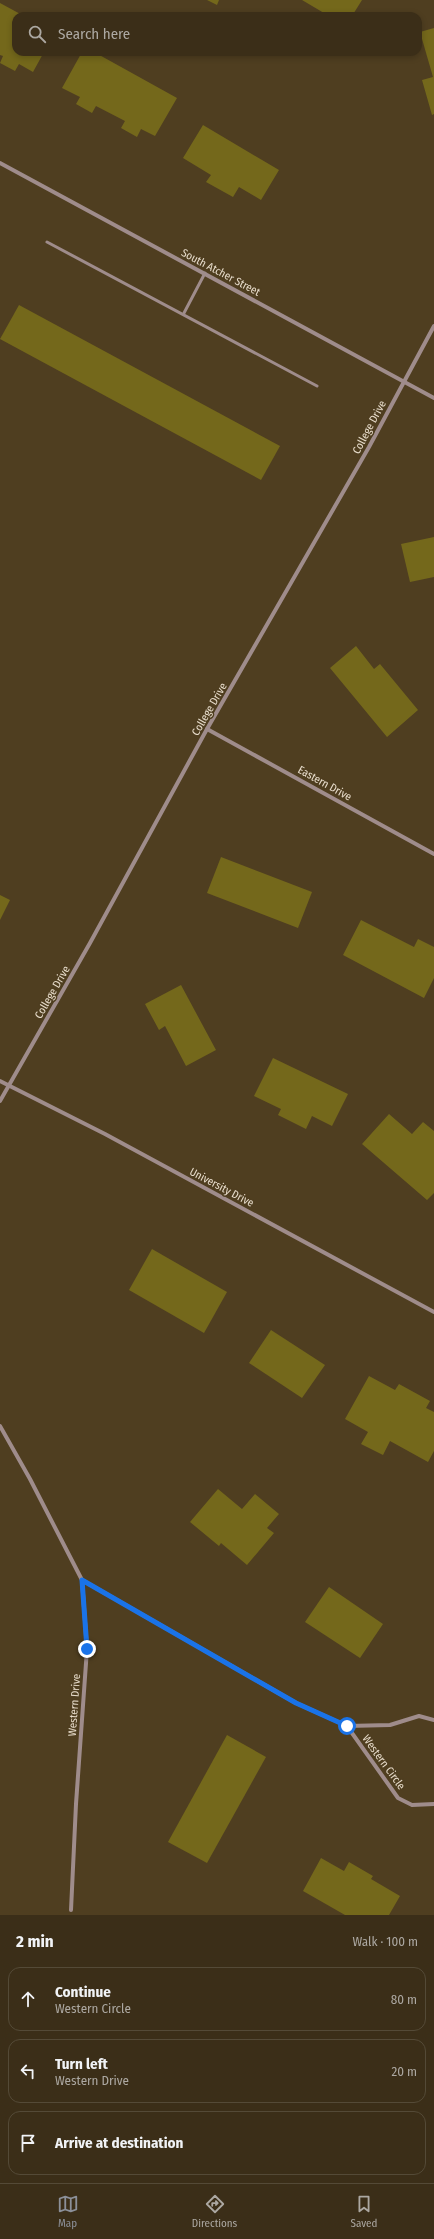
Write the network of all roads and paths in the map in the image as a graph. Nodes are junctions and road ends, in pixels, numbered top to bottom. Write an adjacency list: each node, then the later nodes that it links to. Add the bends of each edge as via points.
1 (0, 163): 3 (street, South Atcher Street)
2 (47, 242): 4 (lane)
3 (205, 273): 4 (lane); 6 (street, South Atcher Street)
4 (184, 313): 7 (lane)
5 (434, 326): 6 (street, College Drive)
6 (404, 381): 8 (street, South Atcher Street); 9 (street, College Drive, via 369,447)
7 (317, 386)
8 (434, 398)
9 (207, 729): 10 (street, Eastern Drive); 12 (street, College Drive)
10 (434, 854)
11 (0, 1081): 12 (street, University Drive)
12 (9, 1086): 13 (street, College Drive); 14 (street, University Drive, via 104,1134)
13 (0, 1101)
14 (434, 1312)
15 (0, 1426): 16 (street, Western Drive)
16 (82, 1580): 18 (street, Western Circle, via 296,1703); 20 (street, Western Drive, via 87,1649 76,1804)
17 (434, 1720): 18 (street, Western Circle, via 419,1716 390,1725)
18 (347, 1726): 19 (street, Western Circle, via 398,1798 412,1805)
19 (434, 1804)
20 (72, 1910)

